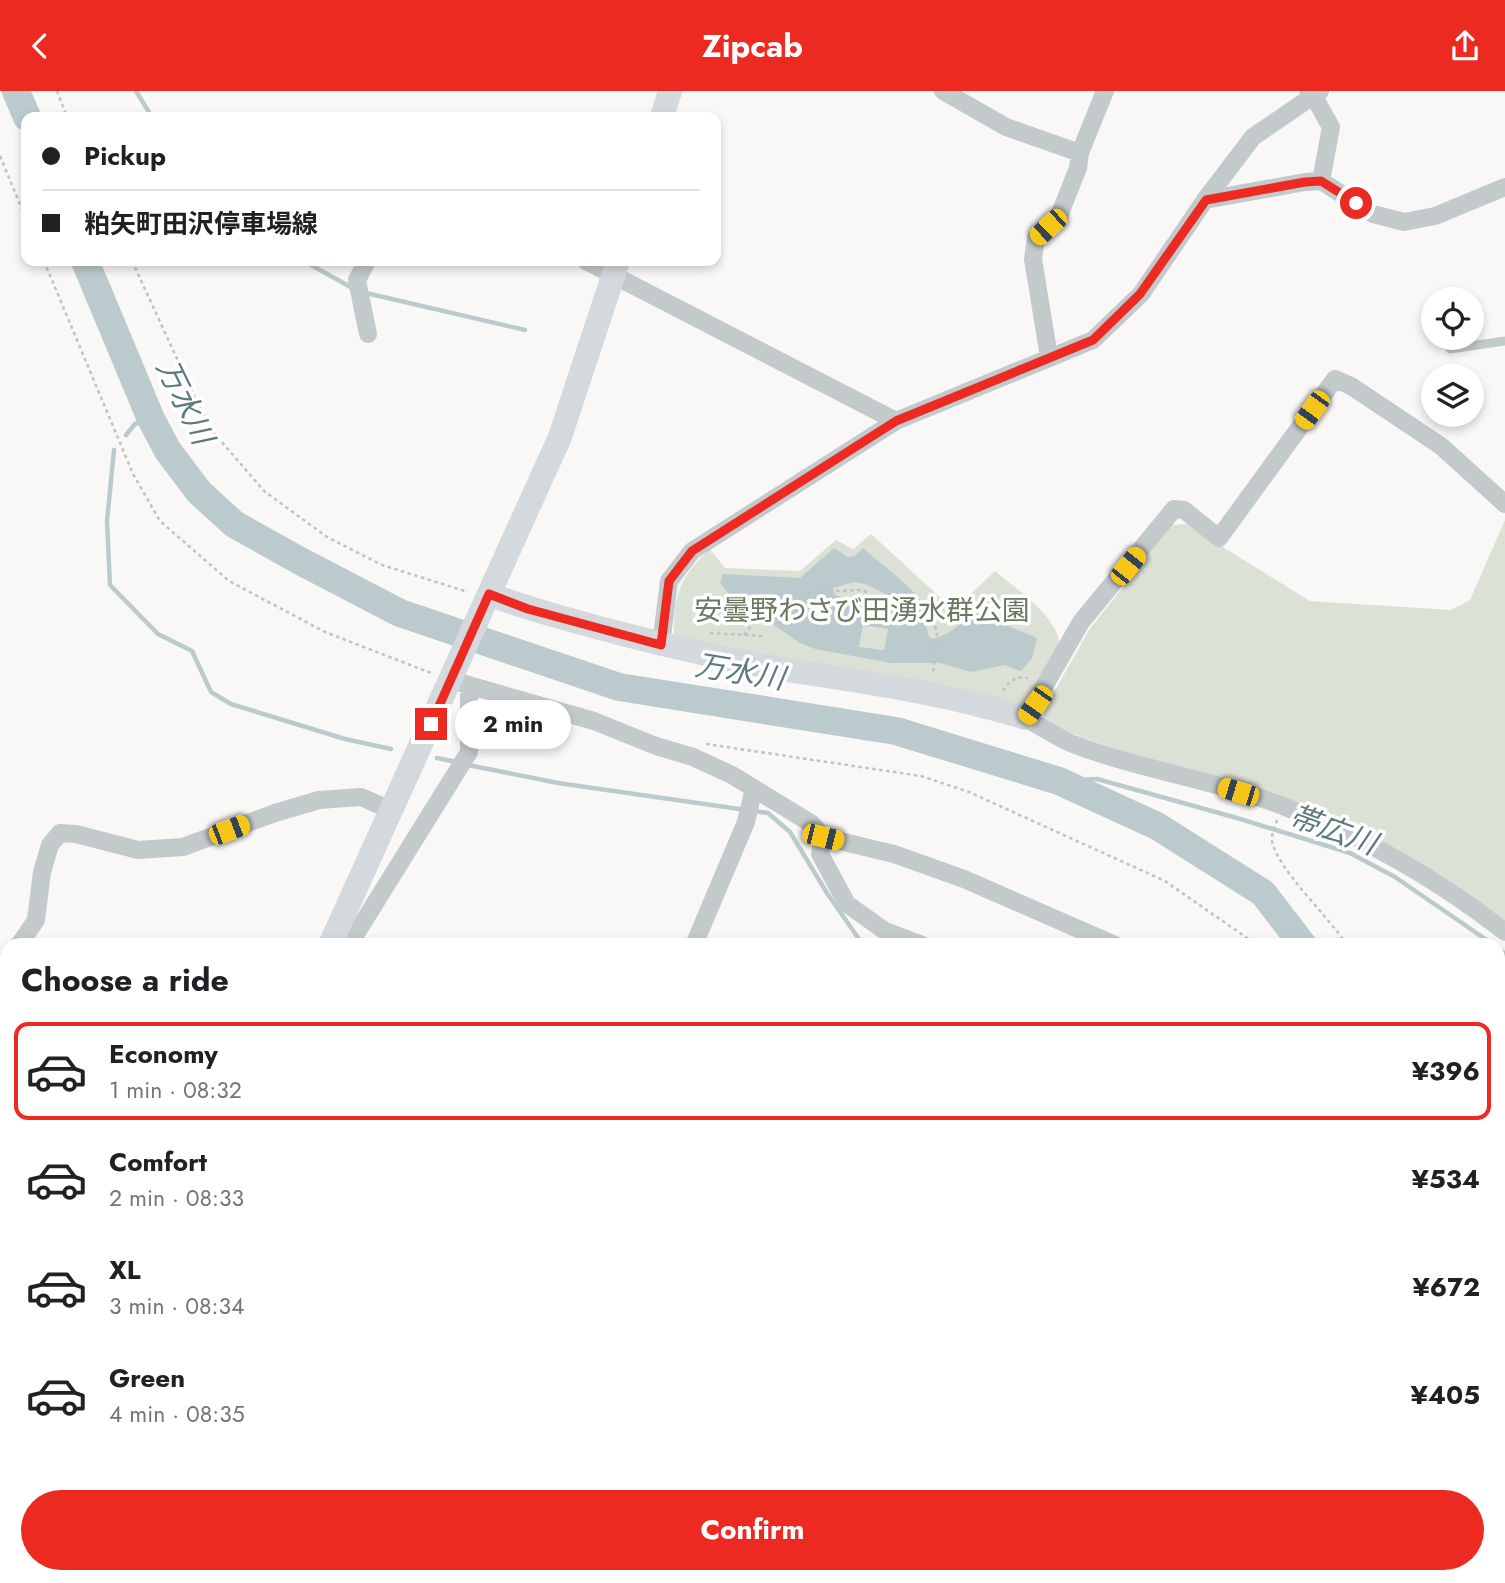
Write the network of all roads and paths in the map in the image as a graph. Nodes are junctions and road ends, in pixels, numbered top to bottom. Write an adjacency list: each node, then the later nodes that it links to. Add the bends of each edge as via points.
1 (57, 91): 6 (path)
2 (670, 91): 7 (main road)
3 (943, 91): 8 (street, via 1006,127)
4 (1105, 91): 8 (street)
5 (1314, 92): 10 (street, via 1331,127); 12 (street, via 1253,137)
6 (65, 112)
7 (664, 112)
8 (1080, 153): 21 (street, via 1059,216 1036,238 1033,259)
9 (0, 156): 13 (path)
10 (1321, 181): 11 (street, via 1373,214 1404,222 1435,216); 12 (street)
11 (1505, 187)
12 (1206, 200): 21 (street, via 1140,294 1093,340)
13 (21, 207)
14 (46, 266): 32 (path, via 133,474 160,521 229,582 325,632)
15 (134, 266): 25 (path, via 208,426 264,491 327,537 382,565)
16 (364, 266): 18 (street, via 357,280)
17 (616, 268): 22 (street); 25 (main road, via 560,437)
18 (368, 334)
19 (1505, 341): 20 (lane)
20 (1484, 344)
21 (1049, 357): 22 (street)
22 (896, 421): 30 (street, via 692,551 669,581)
23 (1505, 504): 33 (street, via 1441,446 1335,379 1219,538 1184,510 1174,509 1081,622)
24 (872, 597): 26 (path); 28 (path, via 863,590 806,592 794,603 779,593); 31 (path, via 932,617 937,633)
25 (487, 599): 30 (main road); 32 (main road)
26 (866, 627)
27 (703, 632): 28 (path)
28 (744, 635): 29 (path)
29 (764, 636)
30 (661, 645): 33 (main road, via 921,690)
31 (933, 674)
32 (458, 679): 35 (street, via 693,757); 36 (main road); 42 (street, via 469,752)
33 (1026, 718): 39 (street, via 1071,743 1283,806 1434,880)
34 (697, 742): 46 (path, via 921,776 969,792 1165,881)
35 (752, 792): 38 (street, via 812,824); 43 (street, via 748,815)
36 (391, 810): 40 (street, via 361,797 319,800 183,847 138,850 60,833 50,845 42,872 36,920); 41 (main road)
37 (1277, 819): 47 (path, via 1271,838 1275,849)
38 (823, 837): 44 (street, via 820,855 847,904); 45 (street, via 894,854 964,879)
39 (1505, 932)
40 (24, 938)
41 (333, 938)
42 (353, 938)
43 (697, 938)
44 (885, 938)
45 (1099, 938)
46 (1247, 938)
47 (1340, 938)

